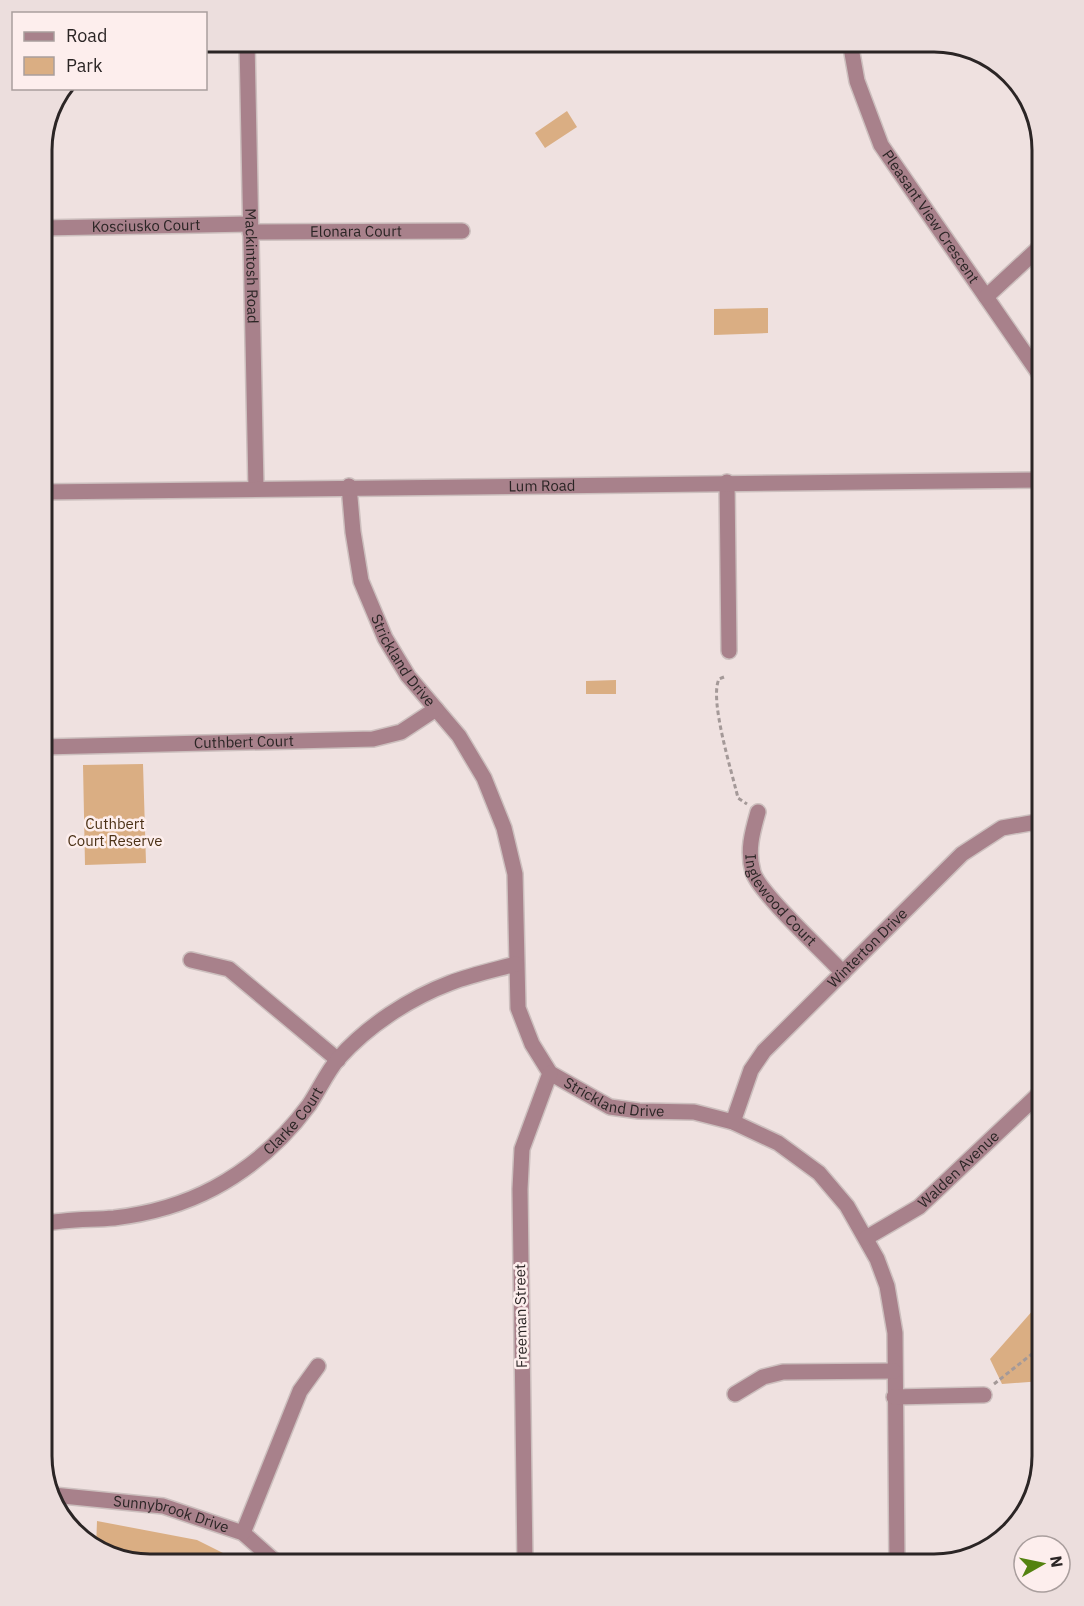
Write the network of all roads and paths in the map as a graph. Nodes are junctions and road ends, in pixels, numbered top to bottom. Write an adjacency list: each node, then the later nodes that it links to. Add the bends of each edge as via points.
1 (247, 52): 4 (street, Mackintosh Road)
2 (852, 53): 7 (street, Pleasant View Crescent, via 857,81 880,145)
3 (53, 228): 4 (street, Kosciusko Court)
4 (250, 228): 5 (street, Elonara Court); 12 (street, Mackintosh Road)
5 (462, 231)
6 (1032, 254): 7 (street)
7 (986, 297): 8 (street, Pleasant View Crescent)
8 (1032, 364)
9 (1032, 480): 10 (street, Lum Road)
10 (726, 482): 11 (street, Lum Road); 14 (street)
11 (349, 486): 12 (street, Lum Road); 16 (street, Strickland Drive, via 361,581 385,638 408,676)
12 (256, 488): 13 (street, Lum Road)
13 (53, 492)
14 (729, 651)
15 (724, 677): 18 (path, via 716,686 719,723 738,798)
16 (436, 709): 17 (street, Cuthbert Court, via 401,732 373,739); 21 (street, Strickland Drive, via 459,736 484,778 504,828 515,874)
17 (53, 747)
18 (758, 812): 22 (street, Inglewood Court, via 750,841 753,873 764,890)
19 (1032, 823): 22 (street, Winterton Drive, via 1002,828 976,843)
20 (192, 960): 23 (street, via 229,969)
21 (516, 964): 23 (street, Clarke Court, via 450,983 401,1008); 24 (street, Strickland Drive, via 518,1008 532,1044)
22 (843, 974): 26 (street, Winterton Drive, via 764,1051 751,1070)
23 (338, 1060): 27 (street, Clarke Court, via 309,1106 275,1144 213,1189 161,1209 114,1218)
24 (550, 1073): 26 (street, Strickland Drive, via 610,1107 694,1112); 38 (street, Freeman Street, via 522,1149)
25 (1032, 1100): 28 (street, Walden Avenue, via 919,1207)
26 (734, 1122): 28 (street, Strickland Drive, via 778,1143 819,1173 847,1206)
27 (52, 1222)
28 (866, 1238): 31 (street, Strickland Drive, via 887,1286 895,1333)
29 (1032, 1355): 33 (path)
30 (318, 1366): 36 (street, via 300,1391)
31 (894, 1371): 32 (street, via 783,1372 763,1377); 34 (street, Strickland Drive)
32 (735, 1394)
33 (984, 1395): 34 (street)
34 (894, 1397): 39 (street, Strickland Drive)
35 (61, 1496): 36 (street, Sunnybrook Drive, via 163,1506)
36 (243, 1533): 37 (street, Sunnybrook Drive)
37 (266, 1553)
38 (525, 1553)
39 (897, 1554)

